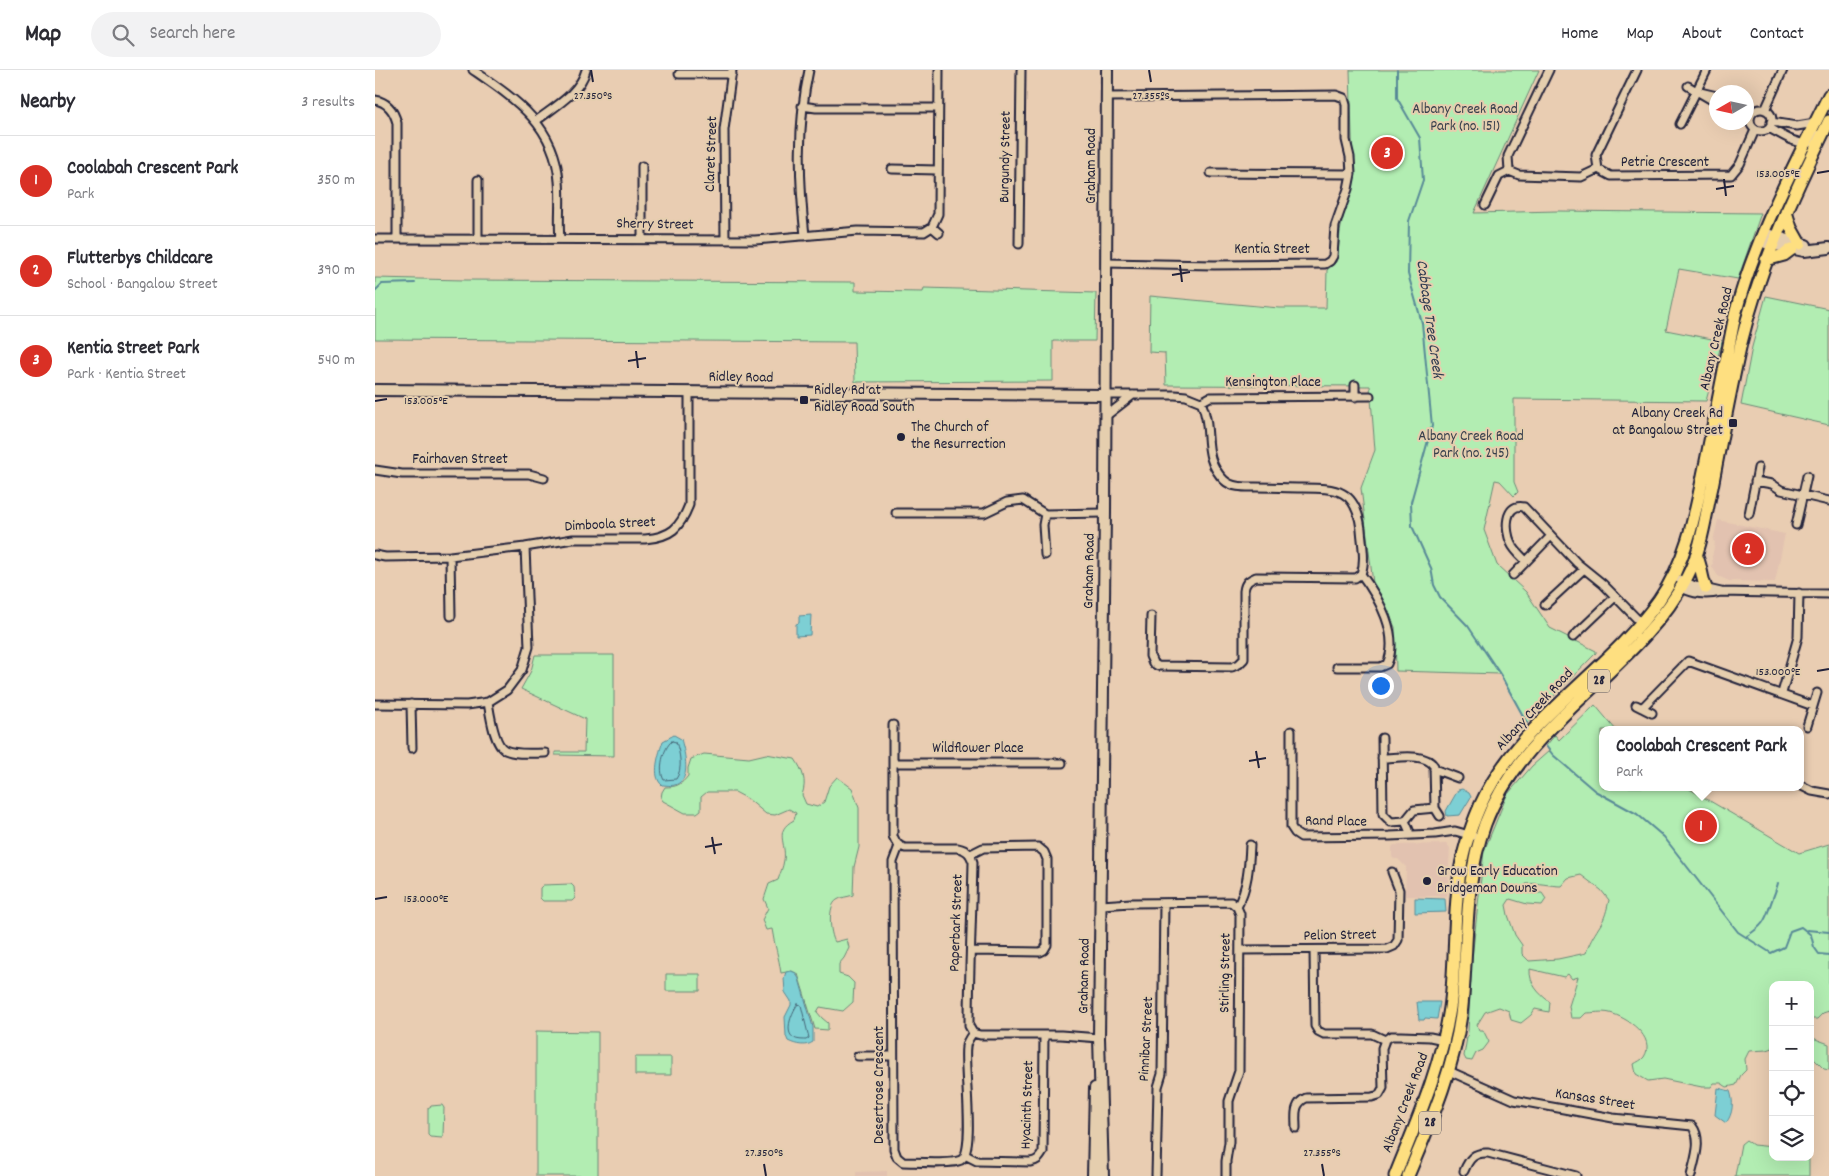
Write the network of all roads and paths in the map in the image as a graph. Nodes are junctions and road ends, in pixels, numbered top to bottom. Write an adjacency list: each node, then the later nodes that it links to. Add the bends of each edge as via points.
1 (586, 70): 24 (street, via 586,80)
2 (809, 70): 20 (street)
3 (939, 70): 21 (street)
4 (1021, 70): 53 (street, Burgundy Street)
5 (1107, 70): 17 (street, Graham Road)
6 (1549, 70): 36 (street, via 1508,156)
7 (1637, 70): 34 (street, Petrie Crescent, via 1596,155)
8 (1707, 70): 14 (street)
9 (1783, 70): 22 (street)
10 (477, 71): 24 (street, via 527,110)
11 (732, 72): 12 (street); 51 (street, Claret Street, via 725,130)
12 (679, 74)
13 (1688, 86): 14 (street)
14 (1697, 91): 15 (street); 18 (street); 27 (street)
15 (1709, 94)
16 (1829, 95): 26 (main road, Albany Creek Road / 28)
17 (1107, 97): 38 (street, Kentia Street, via 1336,95 1344,98 1346,105 1346,140); 57 (street, Graham Road)
18 (1709, 98)
19 (375, 100): 47 (street, via 390,108 397,123)
20 (802, 106): 21 (street); 44 (street, via 800,178)
21 (938, 108): 35 (street)
22 (1765, 110): 23 (street); 28 (street, via 1770,116)
23 (1755, 111)
24 (536, 121): 48 (street, via 551,146 558,172)
25 (1829, 121): 30 (main road, Albany Creek Road / 28)
26 (1815, 123): 28 (street); 31 (main road, Albany Creek Road / 28)
27 (1681, 124)
28 (1770, 125): 29 (street, via 1762,131); 31 (street)
29 (1755, 130): 34 (street, Petrie Crescent, via 1740,164 1731,175 1611,176)
30 (1823, 134): 31 (street, via 1816,135); 41 (main road, Albany Creek Road / 28)
31 (1806, 144): 45 (main road, Albany Creek Road / 28)
32 (642, 166): 49 (street)
33 (892, 169): 35 (street)
34 (1597, 169): 36 (street, via 1581,177 1519,175)
35 (938, 170): 42 (street, via 938,214)
36 (1509, 171): 40 (street, via 1499,176)
37 (1211, 173): 38 (street)
38 (1351, 174): 57 (street, Kentia Street, via 1335,226 1333,256 1325,264)
39 (478, 180): 50 (street)
40 (1485, 205)
41 (1786, 212): 52 (main road, Albany Creek Road / 28); 54 (main road)
42 (932, 227): 43 (street); 44 (street, Sherry Street, via 920,232 859,231)
43 (939, 233)
44 (805, 236): 51 (street, Sherry Street)
45 (1762, 237): 52 (street); 89 (main road, Albany Creek Road / 28, via 1735,315 1691,528)
46 (375, 239): 47 (street, Sherry Street)
47 (397, 239): 50 (street, Sherry Street)
48 (560, 239): 49 (street, Sherry Street); 50 (street, Sherry Street)
49 (642, 239): 51 (street, Sherry Street)
50 (477, 240)
51 (725, 240)
52 (1773, 240): 54 (street); 56 (main road, Albany Creek Road / 28)
53 (1019, 244)
54 (1796, 247): 55 (street); 56 (main road, via 1784,255)
55 (1829, 248)
56 (1766, 260): 83 (main road, Albany Creek Road / 28, via 1741,346)
57 (1106, 263): 61 (street, Graham Road)
58 (1355, 385): 64 (street)
59 (375, 390): 60 (street, Ridley Road)
60 (689, 392): 61 (street, Ridley Road); 80 (street, Dimboola Street, via 689,504 678,526 656,538 573,539)
61 (1106, 395): 62 (street, Kensington Place); 66 (street, Graham Road)
62 (1133, 395): 65 (street, Kensington Place, via 1186,396); 66 (street)
63 (1369, 396): 64 (street, Kensington Place)
64 (1355, 397): 65 (street, Kensington Place, via 1210,397)
65 (1201, 402): 87 (street, via 1208,422 1208,449 1214,469 1226,482 1240,487 1329,488 1351,500 1359,515 1364,565)
66 (1106, 416): 76 (street, Graham Road)
67 (1758, 468): 71 (street)
68 (375, 470): 70 (street, Fairhaven Street, via 402,474 529,474)
69 (1807, 476): 72 (street)
70 (544, 478)
71 (1755, 481): 72 (street); 77 (street)
72 (1803, 494): 73 (street); 78 (street)
73 (1829, 501)
74 (896, 512): 75 (street, via 984,514 1007,502 1023,500)
75 (1045, 514): 76 (street); 82 (street)
76 (1105, 514): 132 (street, Graham Road)
77 (1749, 514)
78 (1796, 525)
79 (1551, 536): 85 (street); 85 (street, via 1524,507 1514,508 1507,522 1509,540); 86 (street)
80 (525, 547): 84 (street, Dimboola Street); 104 (street, via 529,647 523,670 515,681)
81 (375, 555): 84 (street, Dimboola Street)
82 (1045, 555)
83 (1696, 555): 90 (main road, Albany Creek Road / 28); 91 (main road)
84 (450, 556): 97 (street)
85 (1526, 561): 88 (street)
86 (1584, 569): 95 (street); 96 (street)
87 (1361, 574): 98 (street, via 1355,578 1256,577 1249,580 1244,591 1244,658 1232,667 1153,664 1150,656); 101 (street, via 1391,630 1390,658 1387,664 1379,667)
88 (1513, 575)
89 (1672, 580): 90 (street); 99 (main road, Albany Creek Road / 28)
90 (1683, 585): 91 (street); 92 (street, via 1700,595); 126 (main road, Albany Creek Road / 28, via 1653,627 1522,760)
91 (1706, 588): 92 (street)
92 (1721, 592): 93 (street)
93 (1799, 593): 94 (street); 102 (street, via 1798,637)
94 (1829, 594)
95 (1615, 596): 99 (street); 100 (street)
96 (1545, 605)
97 (451, 616)
98 (1151, 616)
99 (1641, 623): 126 (main road, Albany Creek Road / 28, via 1514,752 1488,791)
100 (1573, 637)
101 (1337, 667)
102 (1782, 693): 107 (street); 108 (street, via 1687,661 1639,706)
103 (1817, 693): 107 (street)
104 (488, 702): 106 (street); 114 (street, via 497,742 503,750)
105 (375, 704): 106 (street)
106 (411, 704): 113 (street)
107 (1813, 706): 110 (street)
108 (1651, 713)
109 (893, 725): 116 (street)
110 (1807, 726)
111 (1291, 731): 125 (street, Rand Place, via 1291,827 1295,833 1301,837)
112 (1382, 738): 115 (street)
113 (412, 748)
114 (545, 753)
115 (1382, 758): 118 (street, via 1424,759 1432,763); 124 (street, via 1383,814 1391,822)
116 (893, 763): 117 (street, Wildflower Place); 128 (street, via 893,836)
117 (1062, 763)
118 (1434, 769): 119 (street); 122 (street)
119 (1458, 778)
120 (1804, 787): 121 (street)
121 (1829, 794)
122 (1435, 808): 123 (street); 124 (street, via 1414,810)
123 (1440, 816)
124 (1405, 821): 125 (street)
125 (1409, 835): 126 (street, Rand Place, via 1455,831)
126 (1475, 836): 141 (main road, Albany Creek Road / 28, via 1459,879 1452,992); 144 (main road, Albany Creek Road / 28, via 1461,1016)
127 (1250, 845): 133 (street, via 1247,880)
128 (899, 846): 129 (street, Paperbark Street, via 958,848); 143 (street, Desertrose Crescent, via 893,862)
129 (971, 854): 136 (street, Paperbark Street); 136 (street, via 983,848 1038,847 1047,859 1047,945 1044,950)
130 (1392, 872): 135 (street, Pelion Street, via 1399,890 1398,940 1394,946 1387,949)
131 (1164, 903): 132 (street); 133 (street, via 1231,902); 151 (street, Pinnibar Street, via 1162,1074)
132 (1101, 905): 139 (street, Graham Road)
133 (1237, 907): 134 (street, Stirling Street)
134 (1241, 950): 135 (street, Pelion Street); 152 (street, Stirling Street, via 1239,1071 1229,1101)
135 (1314, 950): 140 (street, via 1315,1026 1318,1031 1324,1034 1372,1034)
136 (972, 951): 137 (street, Paperbark Street, via 969,963 969,1026)
137 (973, 1033): 138 (street); 147 (street, via 966,1045 968,1149)
138 (1044, 1035): 139 (street); 147 (street, Hyacinth Street, via 1043,1152 1040,1158 1029,1162 977,1161)
139 (1099, 1038): 145 (street, Graham Road)
140 (1385, 1040): 141 (street, via 1391,1036); 146 (street, via 1382,1048 1383,1088 1379,1095 1307,1098 1296,1107)
141 (1444, 1040): 153 (main road, Albany Creek Road / 28, via 1429,1092)
142 (858, 1056): 143 (street)
143 (893, 1056): 147 (street, Desertrose Crescent, via 894,1149 897,1158 903,1162 956,1162)
144 (1449, 1071): 154 (main road, Albany Creek Road / 28); 156 (street, Kansas Street, via 1514,1100 1613,1118 1692,1126 1698,1142)
145 (1099, 1073): 149 (street, Graham Road, via 1095,1085); 150 (street, Graham Road)
146 (1296, 1128)
147 (965, 1155)
148 (1464, 1170): 155 (street, via 1471,1157 1481,1152)
149 (1093, 1176)
150 (1103, 1176)
151 (1156, 1176)
152 (1226, 1176)
153 (1395, 1176)
154 (1408, 1176)
155 (1576, 1176)
156 (1691, 1176)

